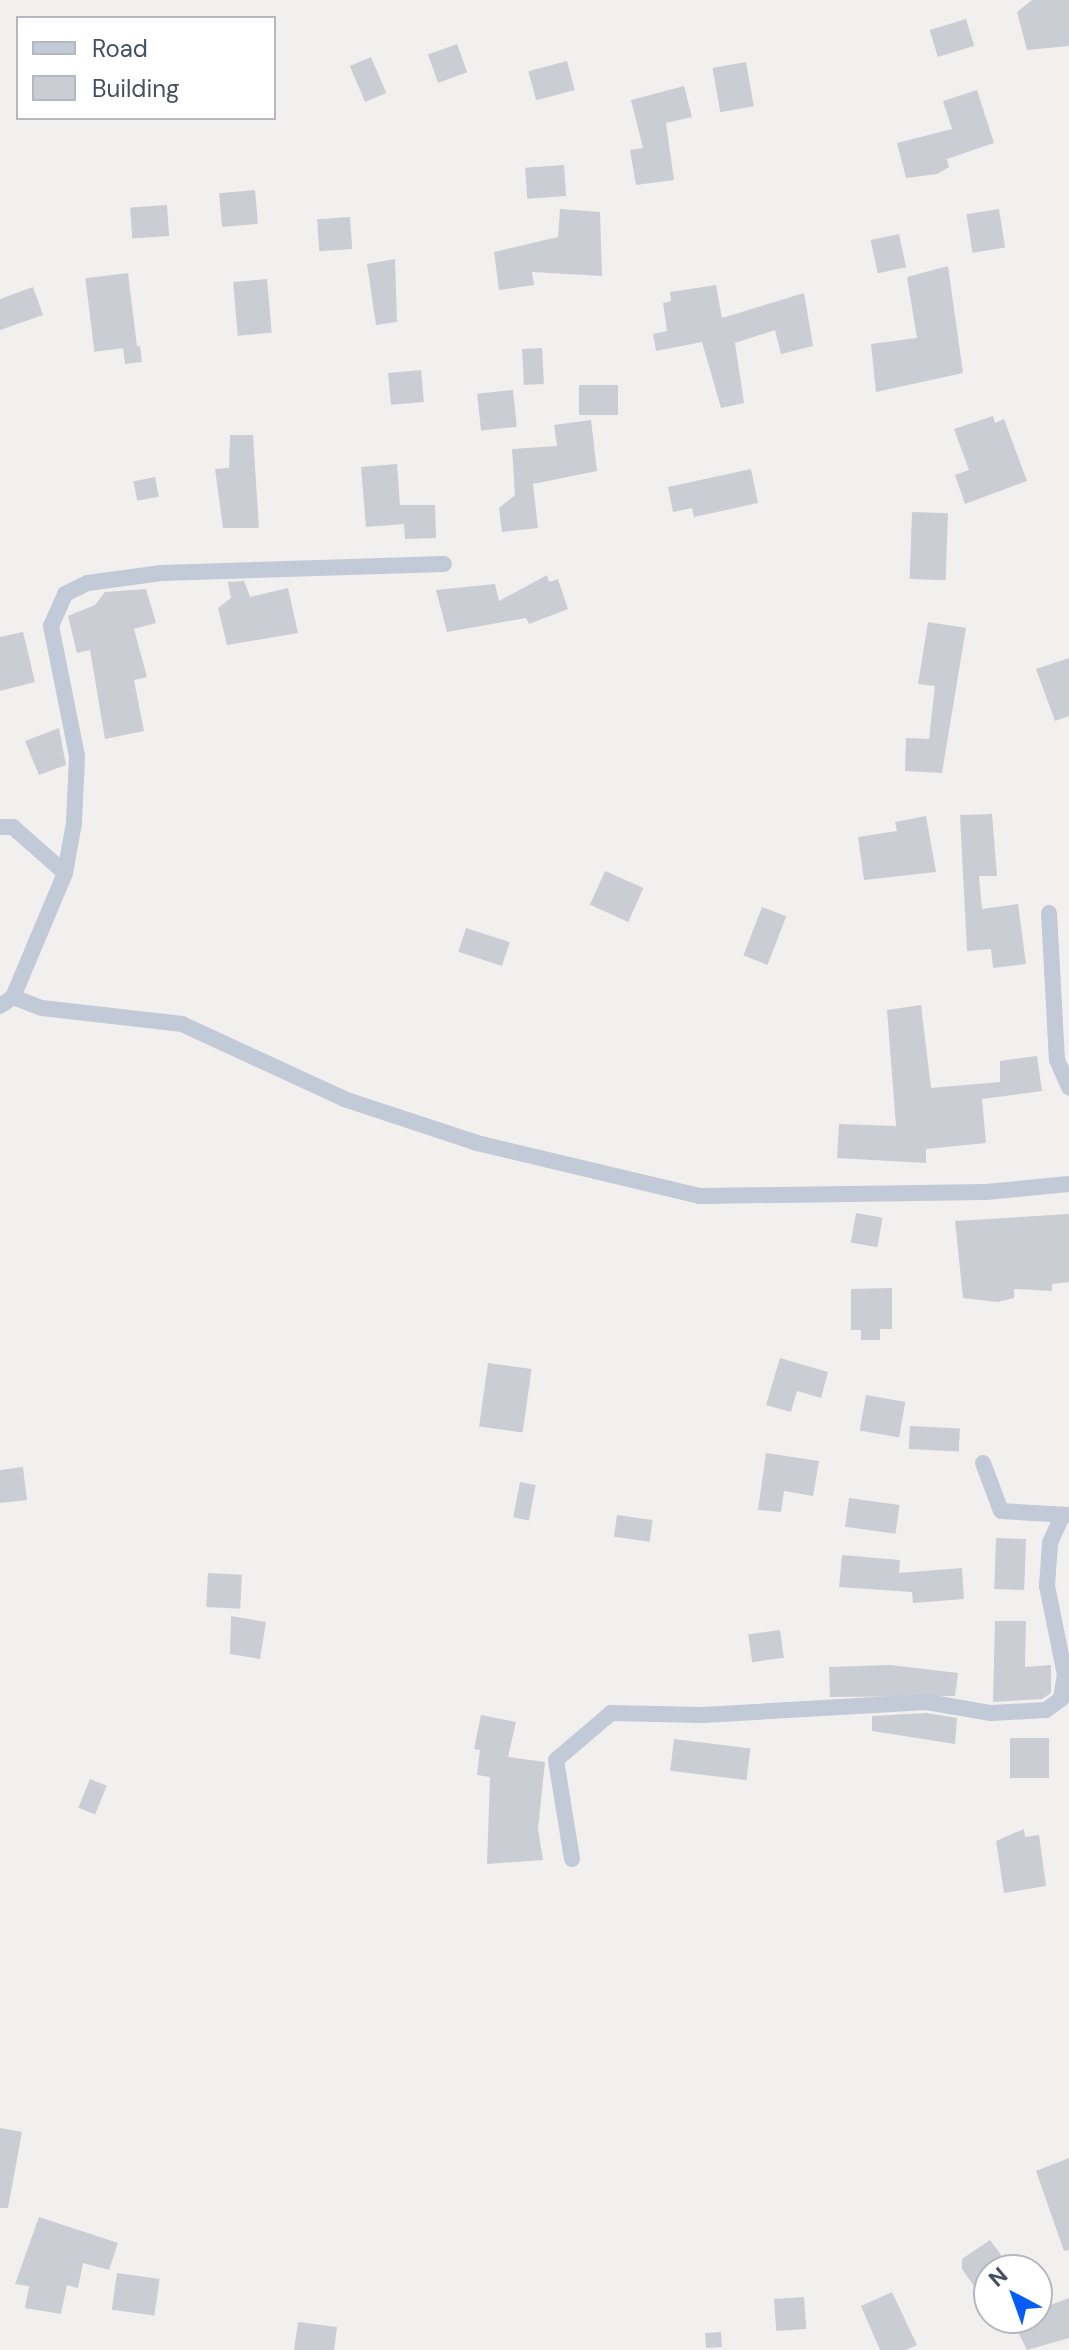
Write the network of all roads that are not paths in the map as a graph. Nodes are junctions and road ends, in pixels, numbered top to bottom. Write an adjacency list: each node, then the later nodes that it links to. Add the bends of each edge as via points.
1 (444, 564): 3 (street, via 161,573 88,583 65,594 51,626 78,793)
2 (0, 827): 3 (street, via 13,827)
3 (65, 873): 5 (street)
4 (1049, 913): 6 (street, via 1057,1060)
5 (7, 1002): 7 (street, via 182,1024 344,1099 477,1143 700,1196 986,1192)
6 (1069, 1087)
7 (1069, 1184)
8 (983, 1463): 9 (street, via 1001,1511)
9 (1065, 1515): 10 (street, via 1050,1543 1047,1586 1065,1675 1061,1699 1046,1710 991,1713 927,1702 688,1716 611,1713 556,1760)
10 (572, 1859)

